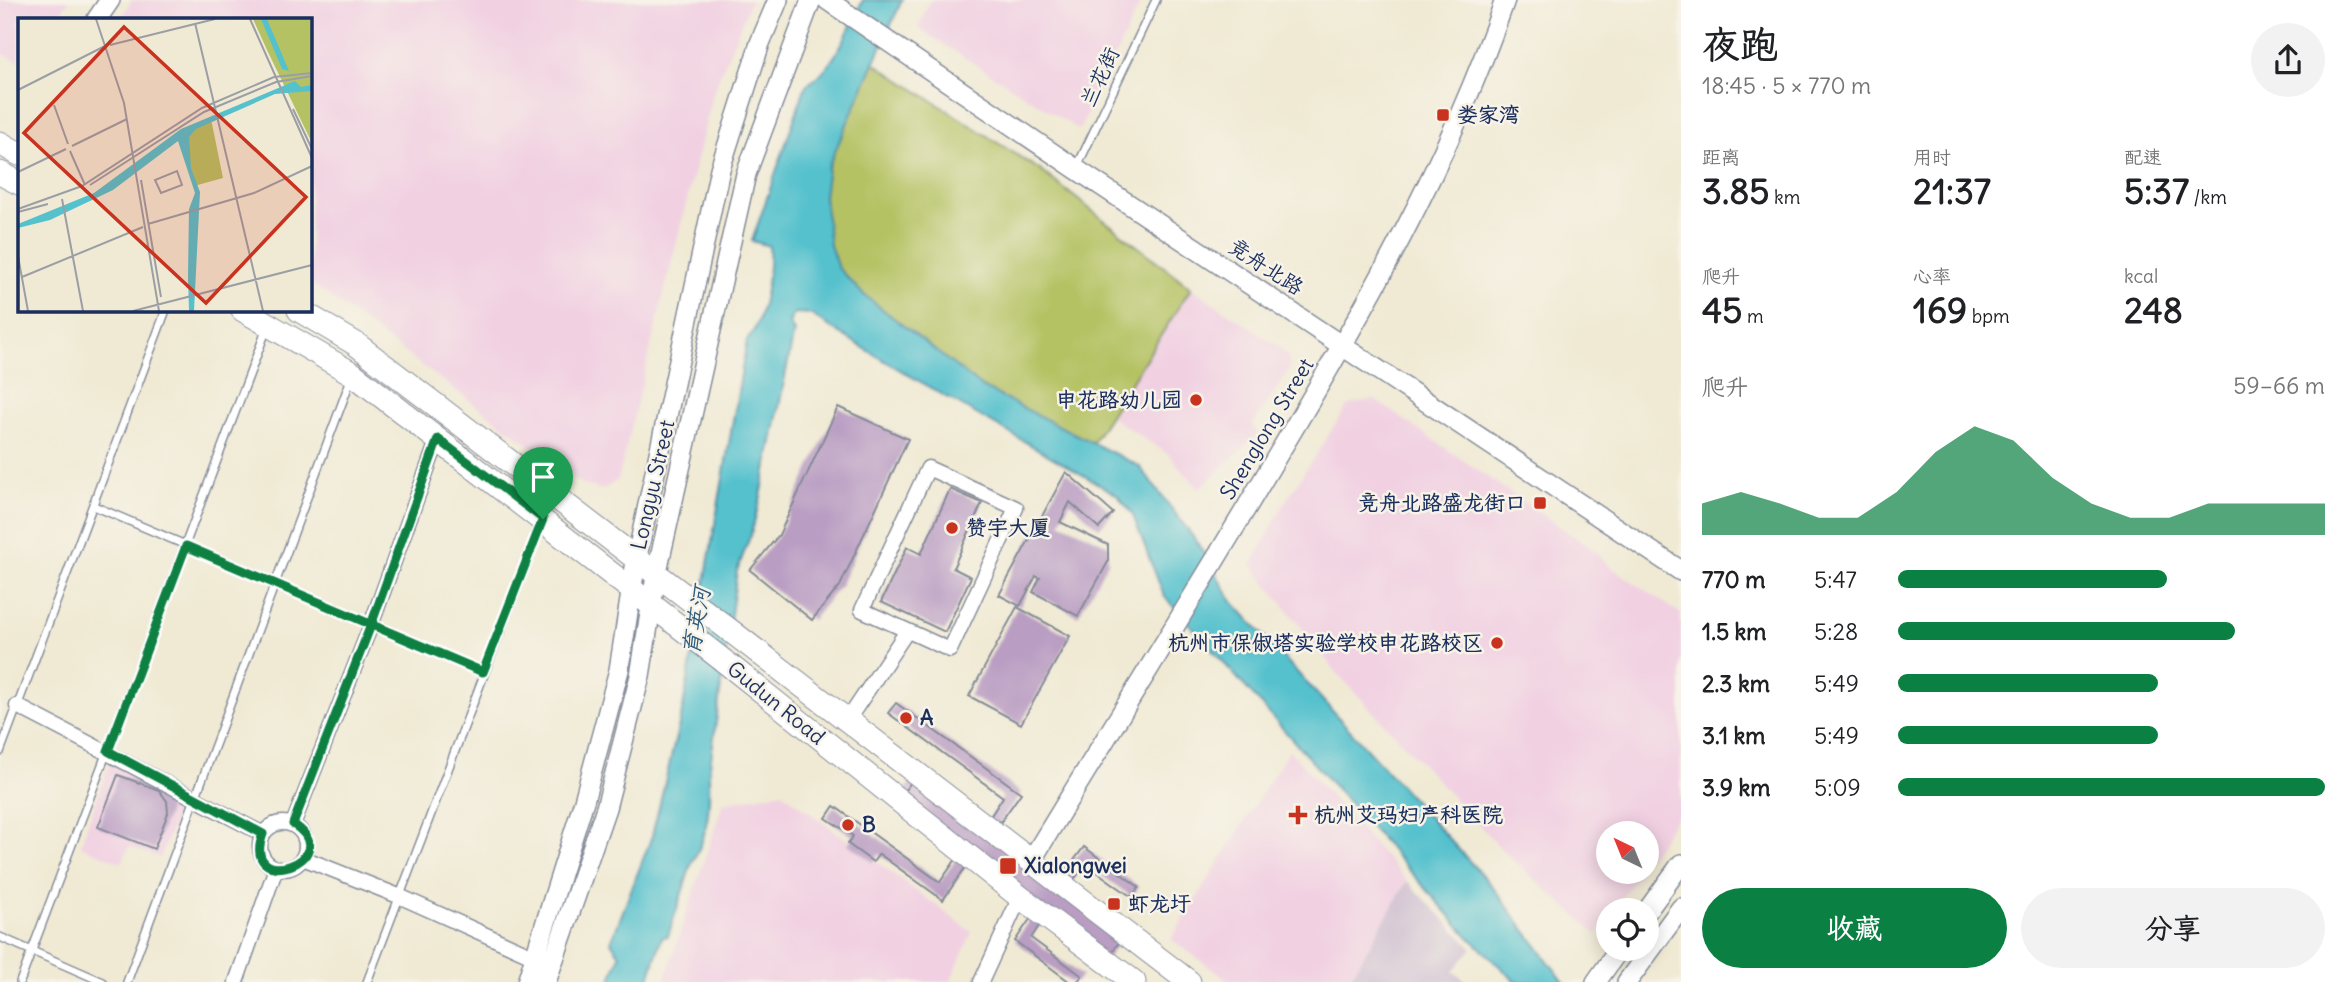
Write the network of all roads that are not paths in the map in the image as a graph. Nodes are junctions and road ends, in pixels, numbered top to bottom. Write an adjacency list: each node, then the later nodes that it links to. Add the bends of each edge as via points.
1 (110, 0): 7 (street)
2 (778, 0): 19 (street, Longyu Street, via 720,169)
3 (811, 0): 21 (street, Longyu Street, via 746,174)
4 (827, 0): 8 (street, 竞舟北路)
5 (1156, 0): 8 (lane, 兰花街)
6 (1505, 0): 13 (street, Shenglong Street, via 1477,79)
7 (98, 18)
8 (1076, 169): 13 (street, 竞舟北路)
9 (165, 312): 16 (lane)
10 (246, 312): 12 (main road, Gudun Road)
11 (302, 312): 19 (main road, Gudun Road, via 356,344)
12 (268, 325): 14 (main road, Gudun Road); 18 (lane)
13 (1343, 346): 20 (street, 竞舟北路); 36 (street, Shenglong Street)
14 (353, 374): 15 (main road, Gudun Road); 22 (lane)
15 (438, 439): 17 (main road, Gudun Road); 25 (street)
16 (94, 506): 18 (lane); 28 (lane)
17 (543, 519): 23 (main road, Gudun Road); 27 (lane)
18 (186, 546): 22 (lane); 30 (lane)
19 (636, 561): 21 (main road, Gudun Road); 23 (street, Longyu Street)
20 (1681, 571)
21 (656, 576): 24 (street, Longyu Street); 29 (main road, Gudun Road)
22 (276, 585): 25 (lane); 32 (lane)
23 (633, 591): 24 (main road, Gudun Road); 45 (street, Longyu Street, via 619,670 584,801)
24 (652, 607): 40 (main road, Gudun Road); 53 (street, Longyu Street, via 607,808)
25 (371, 625): 27 (lane); 33 (street)
26 (907, 631): 26 (street, via 950,650 1016,508 928,468 862,610); 29 (street)
27 (483, 672): 39 (lane)
28 (17, 706): 30 (street); 31 (lane)
29 (846, 721): 36 (main road, Gudun Road)
30 (108, 751): 32 (street); 44 (lane)
31 (0, 752)
32 (196, 797): 34 (street); 49 (lane)
33 (293, 824): 34 (street, via 279,823); 35 (street, via 304,835)
34 (263, 834): 38 (street, via 261,855)
35 (303, 859): 38 (street, via 292,868); 39 (street)
36 (1031, 862): 56 (main road, Gudun Road)
37 (1681, 864): 41 (street)
38 (276, 868): 50 (street)
39 (401, 897): 45 (street); 51 (lane)
40 (1020, 897): 54 (street); 55 (main road, Gudun Road)
41 (1656, 898)
42 (1681, 908): 58 (street)
43 (0, 937): 44 (lane)
44 (32, 951): 47 (lane); 48 (lane)
45 (535, 957): 52 (street, Longyu Street)
46 (1611, 961): 57 (street)
47 (20, 982)
48 (103, 982)
49 (127, 982)
50 (236, 982)
51 (368, 982)
52 (527, 982)
53 (546, 982)
54 (981, 982)
55 (1134, 982)
56 (1189, 982)
57 (1596, 982)
58 (1628, 982)

